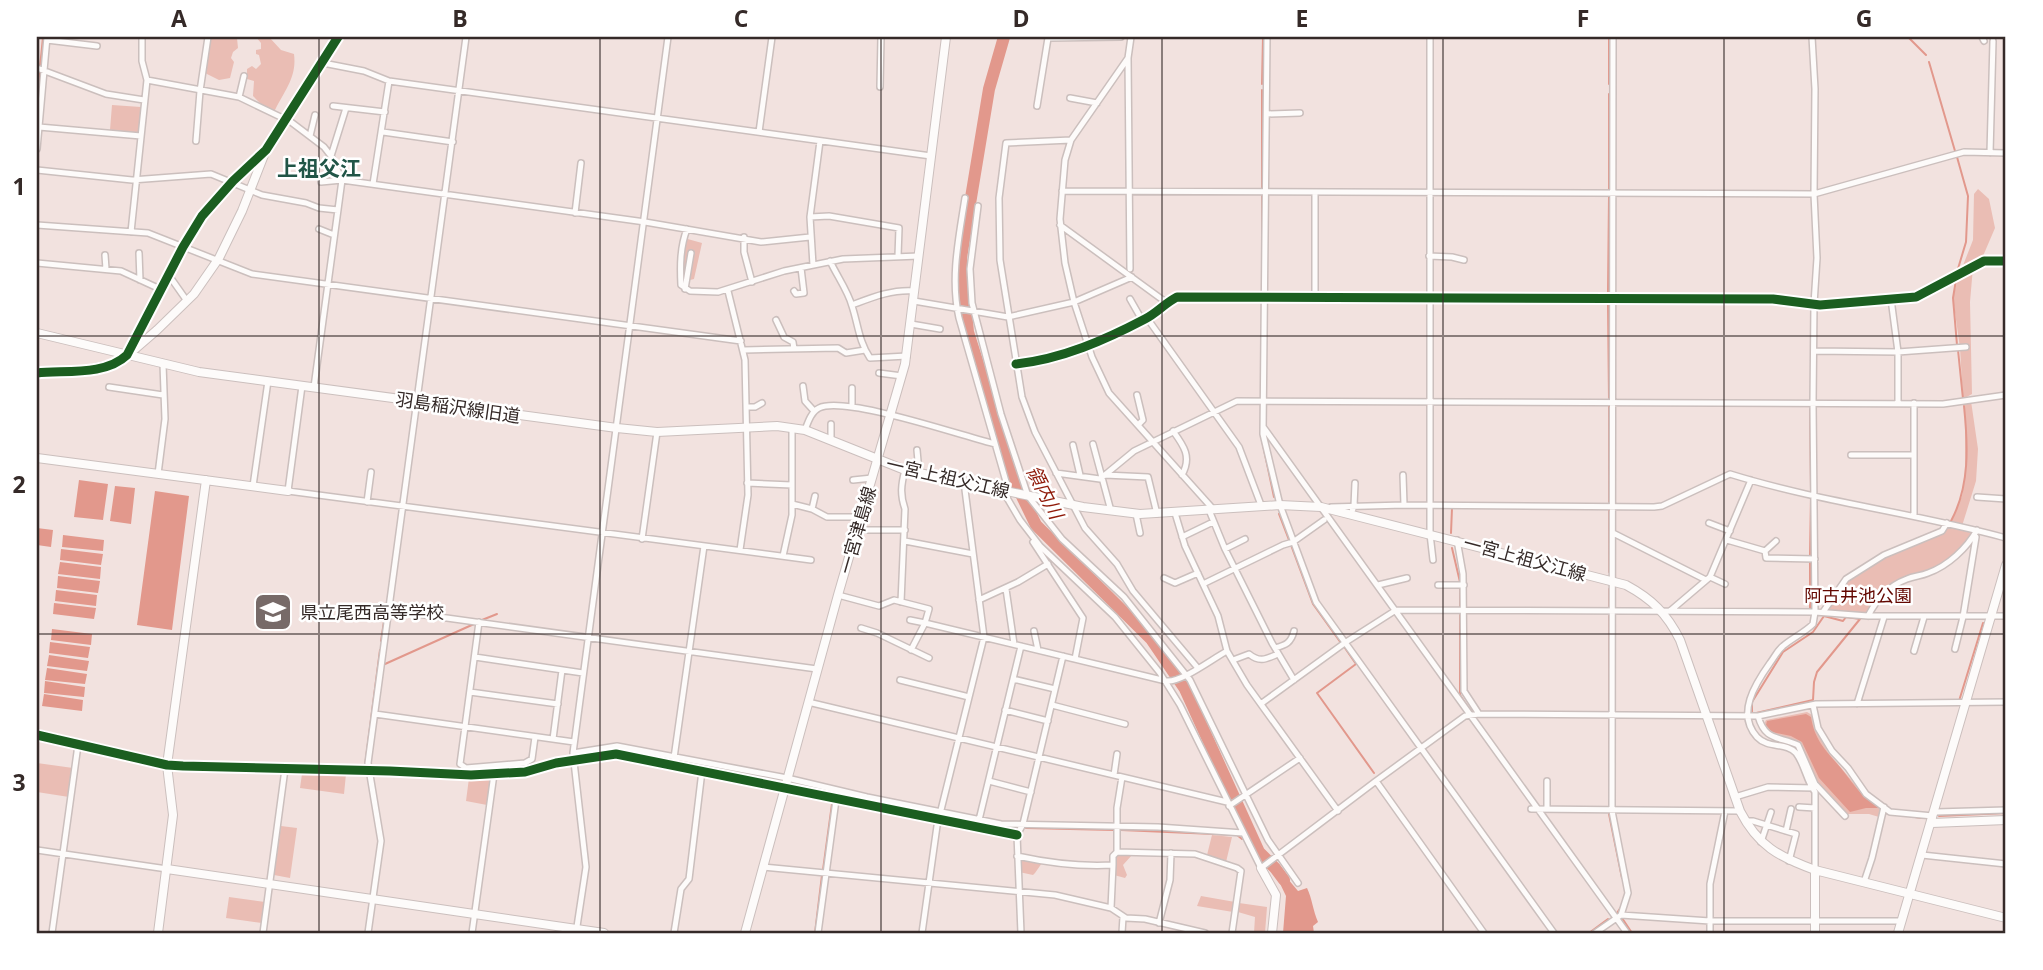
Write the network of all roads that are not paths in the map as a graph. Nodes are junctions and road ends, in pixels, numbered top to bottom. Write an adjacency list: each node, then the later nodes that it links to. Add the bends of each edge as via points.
1 (142, 37): 24 (street)
2 (208, 37): 27 (street)
3 (338, 37): 20 (street)
4 (459, 37): 5 (street)
5 (466, 37): 28 (street)
6 (668, 37): 41 (street)
7 (772, 37): 45 (street)
8 (881, 37): 26 (street)
9 (946, 37): 57 (street, 一宮津島線)
10 (1121, 37): 35 (street, via 1048,38)
11 (1131, 37): 19 (street)
12 (1267, 37): 39 (street)
13 (1430, 37): 70 (street)
14 (1613, 37): 71 (street)
15 (1812, 37): 72 (street)
16 (47, 38): 18 (street); 22 (street)
17 (1993, 41): 54 (street)
18 (97, 46)
19 (1128, 58): 32 (street); 67 (street)
20 (323, 63): 25 (street); 42 (street)
21 (37, 68): 22 (street)
22 (44, 70): 31 (street, via 106,94); 33 (street)
23 (244, 76): 29 (street)
24 (147, 80): 27 (street); 31 (street)
25 (389, 81): 28 (street); 37 (street)
26 (880, 87)
27 (200, 90): 29 (street); 49 (street)
28 (460, 91): 41 (street); 51 (street)
29 (239, 97): 42 (street)
30 (1070, 98): 32 (street)
31 (144, 100): 46 (street)
32 (1097, 103): 48 (street)
33 (39, 106): 43 (street)
34 (333, 106): 36 (street)
35 (1037, 106)
36 (346, 108): 37 (street); 56 (street)
37 (385, 112): 44 (street)
38 (1300, 113): 39 (street)
39 (1267, 114): 68 (street)
40 (316, 115): 47 (street)
41 (657, 118): 45 (street); 79 (street)
42 (287, 120): 47 (street); 53 (street)
43 (39, 127): 46 (street); 52 (street)
44 (383, 132): 51 (street); 64 (street)
45 (759, 132): 50 (street)
46 (141, 136): 60 (street)
47 (310, 136): 56 (street)
48 (1071, 140): 66 (street); 129 (street, via 1006,144 998,227)
49 (196, 141)
50 (820, 141): 57 (street); 78 (street)
51 (453, 142): 73 (street)
52 (37, 149)
53 (266, 150): 62 (street); 65 (street)
54 (1990, 153): 55 (street); 72 (street, via 1964,152)
55 (2006, 153)
56 (331, 156): 61 (street)
57 (931, 156): 92 (street, 一宮津島線)
58 (581, 163): 77 (street)
59 (37, 170): 60 (street)
60 (137, 179): 62 (street, via 211,174); 84 (street)
61 (342, 180): 63 (street); 64 (street); 76 (street)
62 (233, 181): 65 (street); 88 (street, via 202,216)
63 (321, 183)
64 (373, 184): 73 (street)
65 (250, 191): 76 (street); 98 (street)
66 (1062, 191): 67 (street); 81 (street)
67 (1130, 191): 68 (street); 102 (street)
68 (1267, 191): 69 (street); 114 (street)
69 (1315, 192): 70 (street); 115 (street)
70 (1430, 193): 71 (street); 93 (street)
71 (1614, 193): 72 (street); 117 (street)
72 (1814, 194): 125 (street)
73 (446, 195): 77 (street); 118 (street)
74 (965, 198): 127 (street, via 955,266)
75 (978, 206): 128 (street, via 970,269)
76 (338, 210): 85 (street)
77 (575, 213): 79 (street)
78 (810, 217): 87 (street); 94 (street, via 899,228)
79 (645, 222): 83 (street); 133 (street)
80 (37, 225): 84 (street)
81 (1060, 225): 105 (street); 123 (street)
82 (319, 229): 85 (street)
83 (687, 229): 86 (street); 110 (street, via 681,252 681,285)
84 (131, 232): 88 (street, via 148,233)
85 (334, 235): 108 (street)
86 (744, 237): 87 (street, via 761,242); 107 (street)
87 (810, 237): 100 (street)
88 (183, 247): 98 (street); 104 (street)
89 (139, 253): 106 (street)
90 (691, 253): 110 (street)
91 (105, 255): 103 (street)
92 (919, 256): 94 (street); 113 (street, 一宮津島線)
93 (1429, 256): 95 (street); 116 (street)
94 (898, 257): 96 (street)
95 (1464, 260)
96 (830, 261): 100 (street); 126 (street)
97 (2006, 261): 120 (street, via 1984,261 1916,297)
98 (217, 262): 108 (street, via 252,274); 121 (street)
99 (37, 263): 103 (street)
100 (813, 265): 101 (street)
101 (801, 268): 107 (street); 112 (street, via 804,293)
102 (1130, 269)
103 (106, 270): 106 (street)
104 (168, 274): 109 (street); 121 (street)
105 (1132, 277): 123 (street); 124 (street)
106 (140, 280): 109 (street)
107 (752, 282): 111 (street)
108 (328, 284): 118 (street); 154 (street)
109 (160, 289): 144 (street)
110 (685, 289): 111 (street)
111 (728, 291): 136 (street)
112 (794, 291)
113 (915, 291): 122 (street, 一宮津島線); 126 (street, via 875,296)
114 (1265, 297): 115 (street); 124 (street, via 1177,297); 161 (street)
115 (1315, 297): 116 (street)
116 (1429, 297): 117 (street); 162 (street)
117 (1614, 297): 125 (street, via 1773,299); 163 (street)
118 (432, 298): 133 (street); 160 (street)
119 (1130, 299): 130 (street)
120 (1891, 299): 125 (street); 143 (street)
121 (187, 301): 144 (street)
122 (914, 301): 127 (street); 132 (street, 一宮津島線)
123 (1074, 302): 129 (street); 137 (street)
124 (1167, 303): 130 (street)
125 (1814, 304): 142 (street)
126 (852, 305): 141 (street)
127 (957, 309): 128 (street); 184 (street)
128 (973, 311): 129 (street); 214 (street)
129 (1008, 317): 147 (street)
130 (1145, 319): 137 (street); 171 (street)
131 (776, 320): 139 (street)
132 (911, 324): 134 (street); 145 (street, 一宮津島線)
133 (631, 325): 136 (street); 176 (street)
134 (940, 329)
135 (37, 333): 144 (street, 羽島稲沢線旧道)
136 (741, 341): 140 (street)
137 (1088, 345): 147 (street); 173 (street, via 1109,393)
138 (1966, 347): 143 (street)
139 (794, 349): 140 (street); 141 (street)
140 (744, 350): 168 (street)
141 (864, 350): 145 (street, via 870,358)
142 (1814, 351): 143 (street); 165 (street)
143 (1898, 352): 166 (street)
144 (127, 355): 146 (street, 羽島稲沢線旧道); 148 (street, via 120,362 86,370)
145 (907, 356): 150 (street, 一宮津島線)
146 (163, 364): 151 (street, 羽島稲沢線旧道); 157 (street)
147 (1016, 364): 196 (street, via 1022,397)
148 (37, 373)
149 (879, 373): 150 (street)
150 (902, 376): 172 (street, 一宮津島線)
151 (268, 381): 152 (street, 羽島稲沢線旧道); 211 (street)
152 (302, 386): 154 (street, 羽島稲沢線旧道); 212 (street)
153 (109, 387): 157 (street)
154 (314, 387): 160 (street, 羽島稲沢線旧道)
155 (803, 387): 170 (street, via 805,401)
156 (852, 388): 169 (street)
157 (163, 395): 197 (street, via 165,419)
158 (1138, 395): 173 (street, via 1143,420)
159 (2006, 395): 167 (street)
160 (418, 401): 176 (street, 羽島稲沢線旧道); 228 (street)
161 (1264, 401): 162 (street); 171 (street, via 1237,401); 178 (street)
162 (1431, 401): 163 (street); 225 (street)
163 (1614, 401): 165 (street); 226 (street)
164 (762, 403): 168 (street)
165 (1813, 403): 166 (street); 216 (street)
166 (1898, 403): 167 (street)
167 (1914, 403): 189 (street)
168 (746, 407): 174 (street)
169 (852, 407): 170 (street, via 822,406); 172 (street)
170 (814, 411): 179 (street)
171 (1215, 411): 180 (street); 222 (street, via 1239,447)
172 (891, 414): 184 (street); 191 (street, 一宮津島線)
173 (1138, 425): 183 (street)
174 (747, 427): 177 (street, 羽島稲沢線旧道); 181 (street, 羽島稲沢線旧道); 208 (street)
175 (828, 427): 182 (street)
176 (617, 428): 181 (street, 羽島稲沢線旧道); 247 (street)
177 (792, 428): 179 (street, 羽島稲沢線旧道); 210 (street)
178 (1264, 428): 223 (street); 227 (street)
179 (805, 430): 182 (street, 羽島稲沢線旧道)
180 (1173, 431): 183 (street); 199 (street, via 1188,460)
181 (657, 432): 253 (street)
182 (831, 440): 191 (street, 羽島稲沢線旧道)
183 (1152, 442): 192 (street); 199 (street)
184 (995, 444): 213 (street)
185 (1093, 444): 201 (street)
186 (1073, 445): 198 (street)
187 (917, 450): 195 (street)
188 (1851, 455): 189 (street)
189 (1914, 455): 236 (street)
190 (37, 458): 197 (street)
191 (878, 460): 193 (street, 一宮上祖父江線); 203 (street, 一宮津島線)
192 (1121, 461): 201 (street); 202 (street)
193 (905, 470): 195 (street, 一宮上祖父江線); 244 (street, via 901,496)
194 (371, 472): 219 (street)
195 (919, 472): 207 (street, 一宮上祖父江線)
196 (1056, 473): 198 (street); 221 (street)
197 (158, 474): 204 (street)
198 (1080, 475): 201 (street)
199 (1182, 475): 230 (street)
200 (1404, 475): 224 (street)
201 (1104, 476): 202 (street); 232 (street)
202 (1128, 476): 235 (street, via 1148,477)
203 (872, 478): 205 (street); 237 (street, 一宮津島線)
204 (206, 480): 211 (street); 366 (street)
205 (853, 480)
206 (1751, 481): 216 (street); 226 (street, via 1730,474 1661,506); 246 (street)
207 (964, 482): 213 (street, 一宮上祖父江線); 264 (street)
208 (747, 483): 210 (street); 262 (street)
209 (1355, 483): 231 (street)
210 (792, 485): 220 (street)
211 (253, 486): 212 (street)
212 (288, 491): 219 (street)
213 (1007, 492): 214 (street, 一宮上祖父江線); 242 (street)
214 (1027, 495): 221 (street, 一宮上祖父江線); 325 (street, via 1062,539 1136,611)
215 (815, 496): 229 (street)
216 (1815, 496): 236 (street); 266 (street)
217 (1977, 497): 218 (street)
218 (2006, 499)
219 (367, 502): 228 (street)
220 (792, 504): 229 (street); 265 (street)
221 (1073, 505): 232 (street, 一宮上祖父江線); 321 (street, via 1133,591)
222 (1261, 505): 223 (street, 一宮上祖父江線); 230 (street, 一宮上祖父江線)
223 (1280, 505): 227 (street, 一宮上祖父江線); 259 (street)
224 (1404, 505): 225 (street); 231 (street)
225 (1431, 506): 226 (street); 250 (street)
226 (1613, 506): 249 (street)
227 (1321, 507): 231 (street, 一宮上祖父江線); 279 (street)
228 (403, 508): 247 (street); 286 (street)
229 (812, 509): 237 (street, via 827,517)
230 (1211, 510): 233 (street, 一宮上祖父江線); 239 (street)
231 (1352, 510): 250 (street, 一宮上祖父江線)
232 (1111, 512): 234 (street, 一宮上祖父江線)
233 (1175, 513): 235 (street, 一宮上祖父江線); 251 (street)
234 (1136, 514): 235 (street, 一宮上祖父江線); 248 (street)
235 (1157, 514)
236 (1914, 515): 241 (street)
237 (861, 517): 243 (street, 一宮津島線)
238 (1324, 520): 259 (street)
239 (1213, 522): 251 (street); 261 (street)
240 (1709, 523): 246 (street)
241 (1947, 523): 245 (street); 292 (street, via 1942,531 1884,555 1846,579)
242 (1026, 527): 269 (street); 329 (street, via 1115,617)
243 (858, 530): 244 (street); 283 (street, 一宮津島線)
244 (905, 530): 257 (street)
245 (1977, 530): 252 (street); 294 (street, via 1959,553 1933,571 1907,578 1884,593); 298 (street)
246 (1730, 531): 256 (street)
247 (603, 532): 253 (street); 305 (street)
248 (1140, 533)
249 (1613, 533): 275 (street); 276 (street)
250 (1430, 534): 255 (street, 一宮上祖父江線); 268 (street)
251 (1182, 537): 272 (street)
252 (2006, 538)
253 (642, 539): 260 (street)
254 (1245, 539): 261 (street)
255 (1457, 540): 276 (street, 一宮上祖父江線); 281 (street)
256 (1727, 540): 263 (street); 275 (street)
257 (905, 541): 264 (street); 285 (street)
258 (1776, 541): 263 (street)
259 (1293, 542): 271 (street); 307 (street, via 1316,602)
260 (704, 546): 262 (street); 310 (street)
261 (1225, 549): 271 (street)
262 (740, 551): 265 (street)
263 (1765, 551): 266 (street, via 1766,558)
264 (973, 554): 284 (street)
265 (783, 556): 267 (street)
266 (1815, 559): 291 (street)
267 (811, 560)
268 (1433, 560)
269 (1048, 564): 282 (street); 319 (street, via 1083,618)
270 (2006, 565): 293 (street)
271 (1235, 569): 277 (street); 314 (street)
272 (1198, 573): 273 (street, via 1175,583); 277 (street)
273 (1164, 578)
274 (1407, 578): 279 (street)
275 (1708, 579): 278 (street); 290 (street)
276 (1613, 582): 289 (street); 290 (street, 一宮上祖父江線, via 1626,585)
277 (1203, 583): 313 (street)
278 (1726, 584)
279 (1378, 585): 288 (street)
280 (1438, 585): 281 (street)
281 (1464, 585): 287 (street)
282 (1006, 589): 284 (street); 308 (street)
283 (838, 595): 285 (street, via 879,606); 322 (street, 一宮津島線)
284 (979, 600): 306 (street)
285 (901, 602): 301 (street, via 929,609)
286 (389, 610): 300 (street); 343 (street)
287 (1464, 610): 288 (street); 289 (street); 342 (street, via 1464,691)
288 (1396, 611): 307 (street); 344 (street)
289 (1613, 611): 290 (street); 345 (street)
290 (1666, 611): 291 (street); 346 (street, 一宮上祖父江線)
291 (1815, 612): 292 (street); 347 (street, via 1813,624 1781,647 1760,677 1748,704)
292 (1823, 612): 294 (street)
293 (1990, 615): 295 (street); 298 (street); 338 (street)
294 (1868, 616): 296 (street)
295 (2006, 616)
296 (1884, 617): 297 (street); 337 (street)
297 (1924, 617): 298 (street); 315 (street)
298 (1963, 617): 309 (street)
299 (910, 620): 301 (street)
300 (479, 622): 305 (street); 317 (street)
301 (925, 623): 306 (street); 311 (street)
302 (861, 628): 311 (street)
303 (1034, 631): 312 (street)
304 (1294, 631): 314 (street, via 1287,645)
305 (589, 637): 310 (street); 324 (street)
306 (984, 637): 308 (street); 332 (street)
307 (1346, 642): 328 (street); 358 (street)
308 (1017, 645): 312 (street); 326 (street)
309 (1955, 649)
310 (690, 650): 322 (street); 362 (street)
311 (911, 650): 318 (street)
312 (1038, 650): 316 (street)
313 (1227, 651): 320 (street); 321 (street)
314 (1277, 651): 320 (street, via 1261,661 1249,654); 328 (street)
315 (1914, 651)
316 (1063, 656): 319 (street); 330 (street)
317 (475, 657): 323 (street); 331 (street)
318 (929, 658)
319 (1075, 659): 329 (street)
320 (1233, 660): 335 (street)
321 (1197, 667): 325 (street)
322 (817, 668): 333 (street, 一宮津島線)
323 (562, 670): 324 (street); 336 (street)
324 (583, 673): 356 (street)
325 (1186, 676): 329 (street); 380 (street)
326 (1013, 679): 330 (street); 341 (street)
327 (900, 680): 332 (street)
328 (1294, 680): 335 (street)
329 (1169, 681): 383 (street)
330 (1055, 689): 339 (street)
331 (470, 692): 336 (street); 351 (street)
332 (969, 697): 354 (street)
333 (808, 702): 354 (street); 377 (street, 一宮津島線)
334 (2006, 702): 338 (street)
335 (1262, 703): 364 (street)
336 (558, 704): 355 (street)
337 (1857, 704): 338 (street); 340 (street)
338 (1964, 704): 398 (street)
339 (1052, 705): 349 (street); 350 (street)
340 (1813, 705): 348 (street); 385 (street, via 1818,728 1832,751 1867,794)
341 (1005, 710): 349 (street); 359 (street)
342 (1479, 714): 344 (street); 345 (street)
343 (375, 715): 351 (street); 369 (street)
344 (1471, 715): 358 (street); 387 (street)
345 (1612, 715): 346 (street); 392 (street)
346 (1706, 716): 347 (street); 381 (street, 一宮上祖父江線)
347 (1748, 716): 348 (street); 378 (street, via 1756,736 1795,753)
348 (1758, 716): 378 (street, via 1767,733 1798,745)
349 (1048, 722): 363 (street)
350 (1125, 724)
351 (465, 727): 353 (street); 353 (street, via 460,764 466,768 525,763 531,759)
352 (37, 735): 357 (street)
353 (535, 737): 355 (street)
354 (959, 738): 359 (street); 396 (street)
355 (553, 739): 356 (street)
356 (574, 742): 360 (street)
357 (78, 745): 366 (street); 412 (street)
358 (1422, 747): 375 (street); 458 (street)
359 (996, 748): 363 (street); 374 (street)
360 (573, 753): 362 (street, via 617,746); 365 (street)
361 (1117, 754): 372 (street)
362 (674, 756): 367 (street); 377 (street)
363 (1039, 758): 372 (street); 379 (street)
364 (1300, 758): 380 (street); 391 (street)
365 (573, 760): 367 (street, via 616,754); 371 (street, via 526,772); 441 (street, via 586,867)
366 (167, 765): 368 (street); 422 (street, via 173,815)
367 (673, 765): 370 (street)
368 (285, 769): 369 (street); 426 (street)
369 (368, 771): 371 (street); 431 (street, via 381,841)
370 (702, 771): 377 (street); 448 (street, via 689,879 681,889)
371 (494, 774): 433 (street)
372 (1114, 775): 373 (street)
373 (1122, 777): 383 (street); 405 (street)
374 (989, 781): 379 (street); 399 (street)
375 (1376, 781): 391 (street); 457 (street)
376 (1547, 781): 388 (street)
377 (786, 783): 382 (street); 396 (street); 421 (street, 一宮津島線)
378 (1815, 789): 381 (street, via 1768,787); 386 (street); 397 (street)
379 (1031, 792): 403 (street)
380 (1246, 796): 383 (street); 414 (street)
381 (1735, 797): 394 (street, 一宮上祖父江線)
382 (836, 800): 401 (street); 424 (street)
383 (1230, 804): 407 (street)
384 (1799, 807): 386 (street)
385 (1884, 807): 398 (street, via 1890,812); 425 (street)
386 (1815, 808): 423 (street)
387 (1534, 809): 388 (street); 434 (street)
388 (1547, 809): 392 (street)
389 (1791, 809): 406 (street)
390 (2006, 810): 398 (street)
391 (1338, 811): 414 (street)
392 (1612, 811): 393 (street); 434 (street, via 1628,893)
393 (1725, 811): 394 (street); 437 (street, via 1710,884)
394 (1740, 811): 402 (street, 一宮上祖父江線)
395 (1771, 812): 404 (street)
396 (940, 813): 399 (street); 401 (street)
397 (1844, 816)
398 (1934, 817): 400 (street); 415 (street)
399 (979, 820): 403 (street)
400 (2006, 820)
401 (938, 821): 408 (street); 427 (street)
402 (1745, 821): 404 (street); 409 (street, 一宮上祖父江線)
403 (1023, 824): 405 (street); 408 (street)
404 (1768, 825): 406 (street); 409 (street)
405 (1117, 826): 407 (street); 411 (street)
406 (1786, 831): 417 (street, via 1797,834)
407 (1243, 833): 420 (street)
408 (1017, 835): 416 (street)
409 (1761, 842): 417 (street, 一宮上祖父江線)
410 (37, 850): 412 (street)
411 (1117, 852): 413 (street); 419 (street)
412 (63, 853): 422 (street); 442 (street)
413 (1171, 853): 440 (street, via 1171,880); 455 (street, via 1195,854 1241,871)
414 (1279, 855): 420 (street); 428 (street)
415 (1922, 855): 418 (street); 430 (street)
416 (1017, 856): 419 (street, via 1070,866); 429 (street)
417 (1789, 861): 423 (street, 一宮上祖父江線)
418 (2006, 864)
419 (1112, 865): 432 (street)
420 (1263, 866): 456 (street, via 1276,895)
421 (763, 867): 424 (street); 449 (street, 一宮津島線)
422 (167, 869): 426 (street); 443 (street)
423 (1815, 870): 425 (street, 一宮上祖父江線); 438 (street)
424 (826, 874): 427 (street); 450 (street)
425 (1864, 882): 430 (street, 一宮上祖父江線)
426 (270, 883): 431 (street); 444 (street)
427 (929, 883): 429 (street); 451 (street)
428 (1298, 883)
429 (1018, 892): 432 (street); 452 (street)
430 (1911, 893): 436 (street, 一宮上祖父江線); 439 (street)
431 (373, 900): 433 (street); 445 (street)
432 (1111, 908): 435 (street)
433 (475, 915): 441 (street); 446 (street)
434 (1619, 916): 437 (street); 459 (street); 460 (street)
435 (1123, 917): 440 (street); 453 (street)
436 (2006, 918)
437 (1710, 920): 438 (street); 461 (street)
438 (1815, 920): 439 (street); 462 (street)
439 (1900, 921): 463 (street)
440 (1158, 923): 454 (street)
441 (576, 931): 447 (street)
442 (52, 933)
443 (158, 933)
444 (263, 933)
445 (368, 933)
446 (472, 933)
447 (604, 933)
448 (674, 933)
449 (745, 933)
450 (818, 933)
451 (922, 933)
452 (1021, 933)
453 (1122, 933)
454 (1205, 933)
455 (1232, 933)
456 (1272, 933)
457 (1484, 933)
458 (1554, 933)
459 (1595, 933)
460 (1627, 933)
461 (1710, 933)
462 (1815, 933)
463 (1898, 933)

